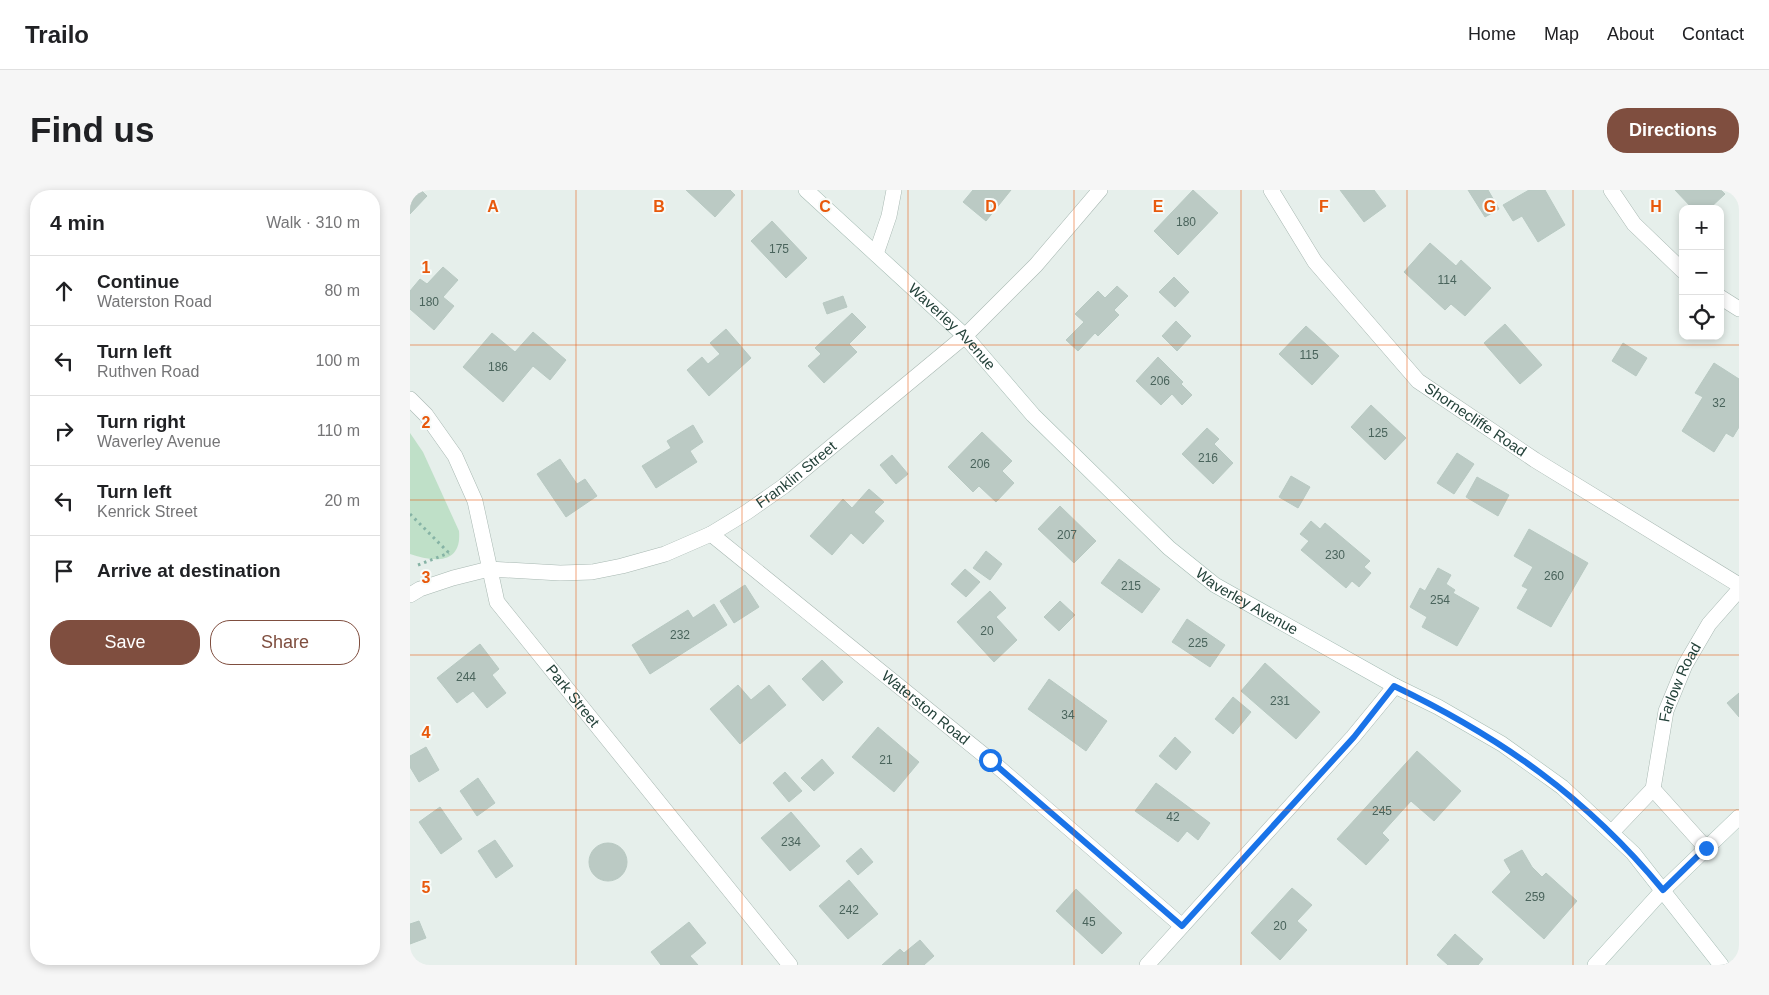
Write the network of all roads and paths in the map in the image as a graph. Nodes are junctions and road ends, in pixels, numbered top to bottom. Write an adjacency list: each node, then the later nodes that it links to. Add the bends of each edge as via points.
1 (806, 190): 6 (street, Waverley Avenue)
2 (894, 190): 6 (street, via 890,216)
3 (1100, 190): 10 (street, Franklin Street, via 1036,265)
4 (1271, 190): 16 (street, Shornecliffe Road, via 1315,262 1418,381 1535,460)
5 (1611, 190): 7 (street, via 1634,224)
6 (876, 254): 10 (street, Waverley Avenue)
7 (1679, 267)
8 (1724, 299): 9 (street)
9 (1739, 308)
10 (965, 336): 13 (street, Franklin Street, via 784,486); 19 (street, Waverley Avenue, via 1033,415 1110,492 1214,585)
11 (410, 400): 15 (street, Park Street, via 426,415 454,456 475,501)
12 (410, 514): 14 (path, via 450,554)
13 (711, 534): 15 (street, Franklin Street, via 664,554 592,572 560,574); 25 (street, Waterston Road, via 990,760)
14 (418, 565)
15 (489, 569): 17 (street, Franklin Street); 26 (street, Park Street, via 497,602)
16 (1739, 586)
17 (413, 589)
18 (1739, 590): 20 (street, Farlow Road, via 1709,624 1685,666 1666,710)
19 (1394, 686): 22 (street, Waverley Avenue, via 1502,744 1562,787); 25 (street, via 1354,737)
20 (1653, 789): 22 (street); 23 (street)
21 (1739, 817): 23 (street)
22 (1612, 832): 24 (street, Waverley Avenue)
23 (1706, 848): 24 (street)
24 (1663, 890): 28 (street); 29 (street, Waverley Avenue)
25 (1182, 926): 27 (street)
26 (790, 965)
27 (1146, 965)
28 (1595, 965)
29 (1721, 965)

